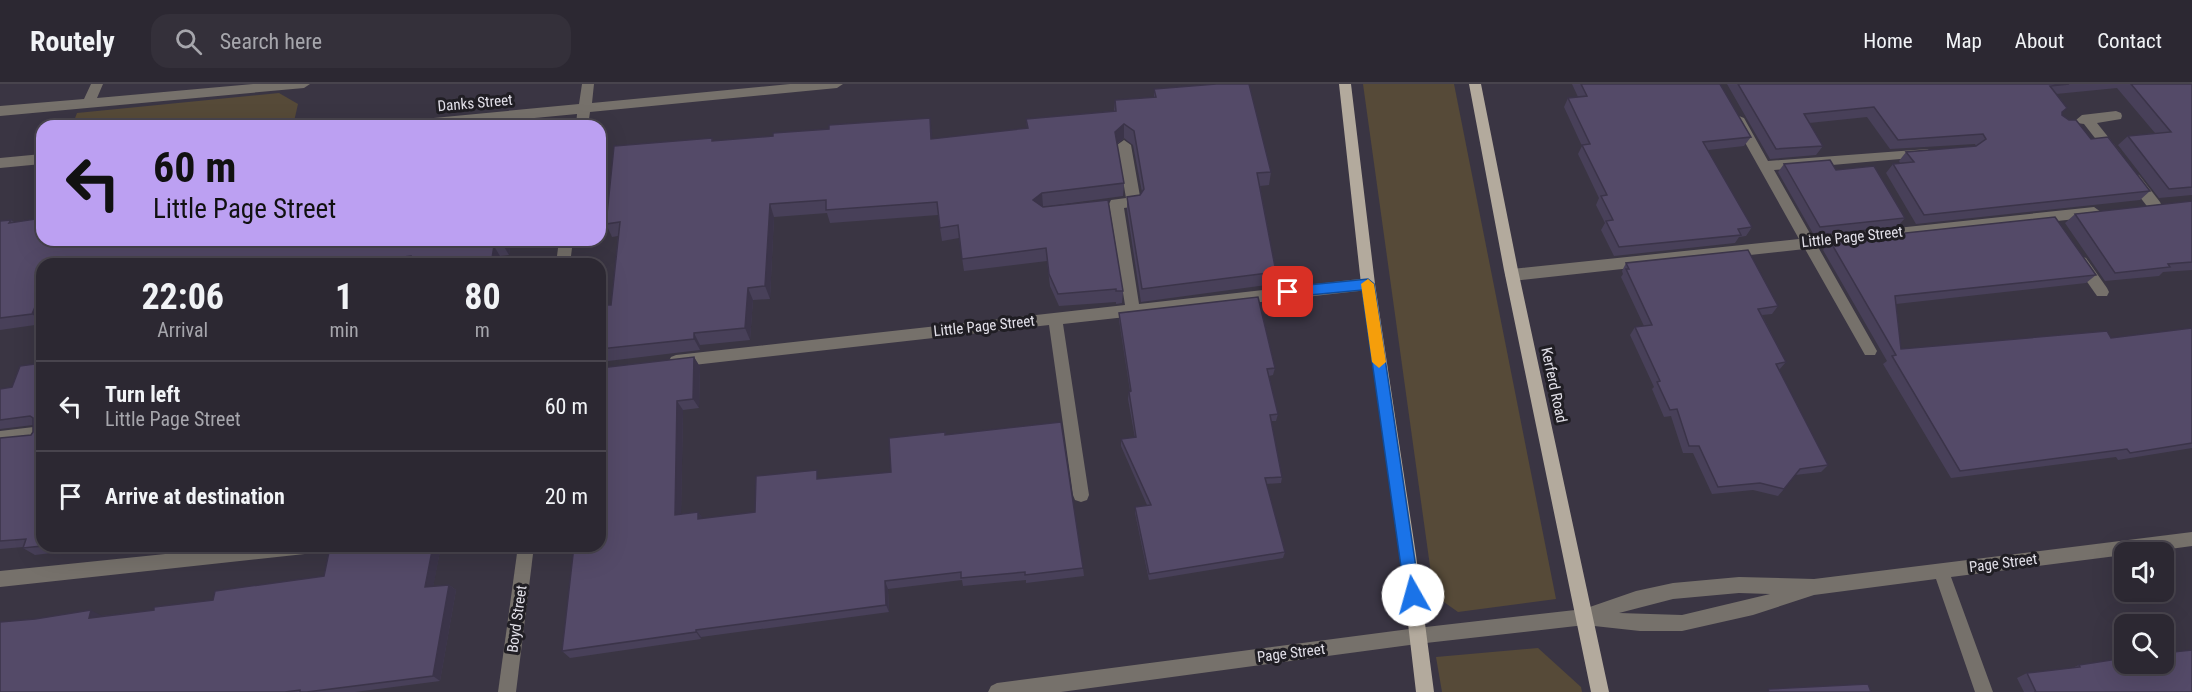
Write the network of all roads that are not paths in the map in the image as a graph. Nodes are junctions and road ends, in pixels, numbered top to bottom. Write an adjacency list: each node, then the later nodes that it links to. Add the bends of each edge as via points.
1 (97, 84): 7 (street)
2 (304, 84): 7 (street)
3 (588, 84): 9 (street)
4 (837, 84): 9 (street, Danks Street)
5 (1345, 84): 28 (main road)
6 (1475, 84): 27 (main road, Kerferd Road)
7 (89, 102): 10 (street)
8 (1729, 104): 20 (street)
9 (585, 109): 12 (street, Danks Street); 13 (street)
10 (0, 111)
11 (2116, 116): 14 (street)
12 (467, 120)
13 (583, 120)
14 (2088, 120): 15 (street); 21 (street, via 2125,167 2149,207)
15 (2070, 122)
16 (1124, 145): 30 (street, via 1134,202 1111,204)
17 (1934, 151): 20 (street, via 1869,162)
18 (36, 160): 19 (street)
19 (0, 163)
20 (1764, 166): 25 (street)
21 (2173, 204)
22 (2108, 211): 23 (street, Little Page Street)
23 (2050, 217): 24 (street); 25 (street, Little Page Street, via 1908,226)
24 (2062, 235)
25 (1809, 242): 27 (street, Little Page Street); 32 (street)
26 (2074, 252): 29 (street)
27 (1512, 275): 43 (main road, Kerferd Road)
28 (1368, 284): 30 (street, Little Page Street); 44 (main road)
29 (2102, 292)
30 (1132, 309): 31 (street, Little Page Street)
31 (1055, 318): 33 (street, Little Page Street); 36 (street)
32 (1870, 351)
33 (658, 363)
34 (36, 435): 35 (street)
35 (0, 438)
36 (1081, 495)
37 (2192, 539): 40 (street, Page Street)
38 (247, 552): 41 (street)
39 (525, 552): 45 (street, Boyd Street)
40 (1941, 571): 42 (street, Page Street); 49 (street)
41 (0, 579)
42 (1814, 587): 43 (street, Page Street, via 1739,585 1673,591); 43 (street, Page Street, via 1753,607 1682,623)
43 (1585, 617): 44 (street, Page Street); 48 (main road, Kerferd Road)
44 (1418, 636): 46 (street, Page Street); 47 (main road)
45 (507, 692)
46 (997, 692)
47 (1425, 692)
48 (1600, 692)
49 (1984, 692)

